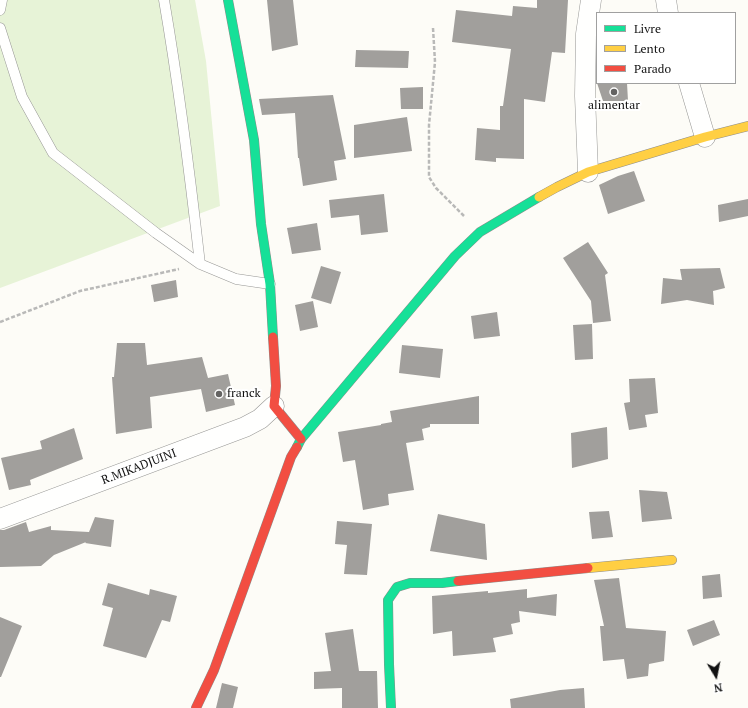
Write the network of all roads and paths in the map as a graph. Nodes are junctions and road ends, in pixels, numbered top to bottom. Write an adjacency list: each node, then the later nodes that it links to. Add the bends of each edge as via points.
1 (2, 0): 6 (lane)
2 (164, 0): 15 (lane)
3 (228, 0): 16 (street, via 254,140 261,224)
4 (591, 0): 13 (street, via 586,34)
5 (666, 0): 7 (street)
6 (0, 10)
7 (668, 12)
8 (0, 28): 15 (lane, via 22,97 53,153)
9 (433, 28): 14 (path, via 435,62 429,125 429,177 436,188)
10 (689, 84): 12 (street)
11 (748, 126): 12 (street)
12 (705, 137): 13 (street)
13 (588, 172): 14 (street)
14 (480, 232): 19 (street, via 455,256)
15 (200, 264): 16 (lane, via 236,279); 17 (path, via 80,291)
16 (270, 284): 18 (street, via 276,386)
17 (0, 322)
18 (274, 406): 19 (street); 20 (street, R.MIKADJUINI, via 260,419 245,427)
19 (301, 439): 22 (street, via 291,458 214,670)
20 (0, 519)
21 (672, 560): 23 (street, via 450,583 410,582 397,587 388,600)
22 (196, 708)
23 (391, 708)

